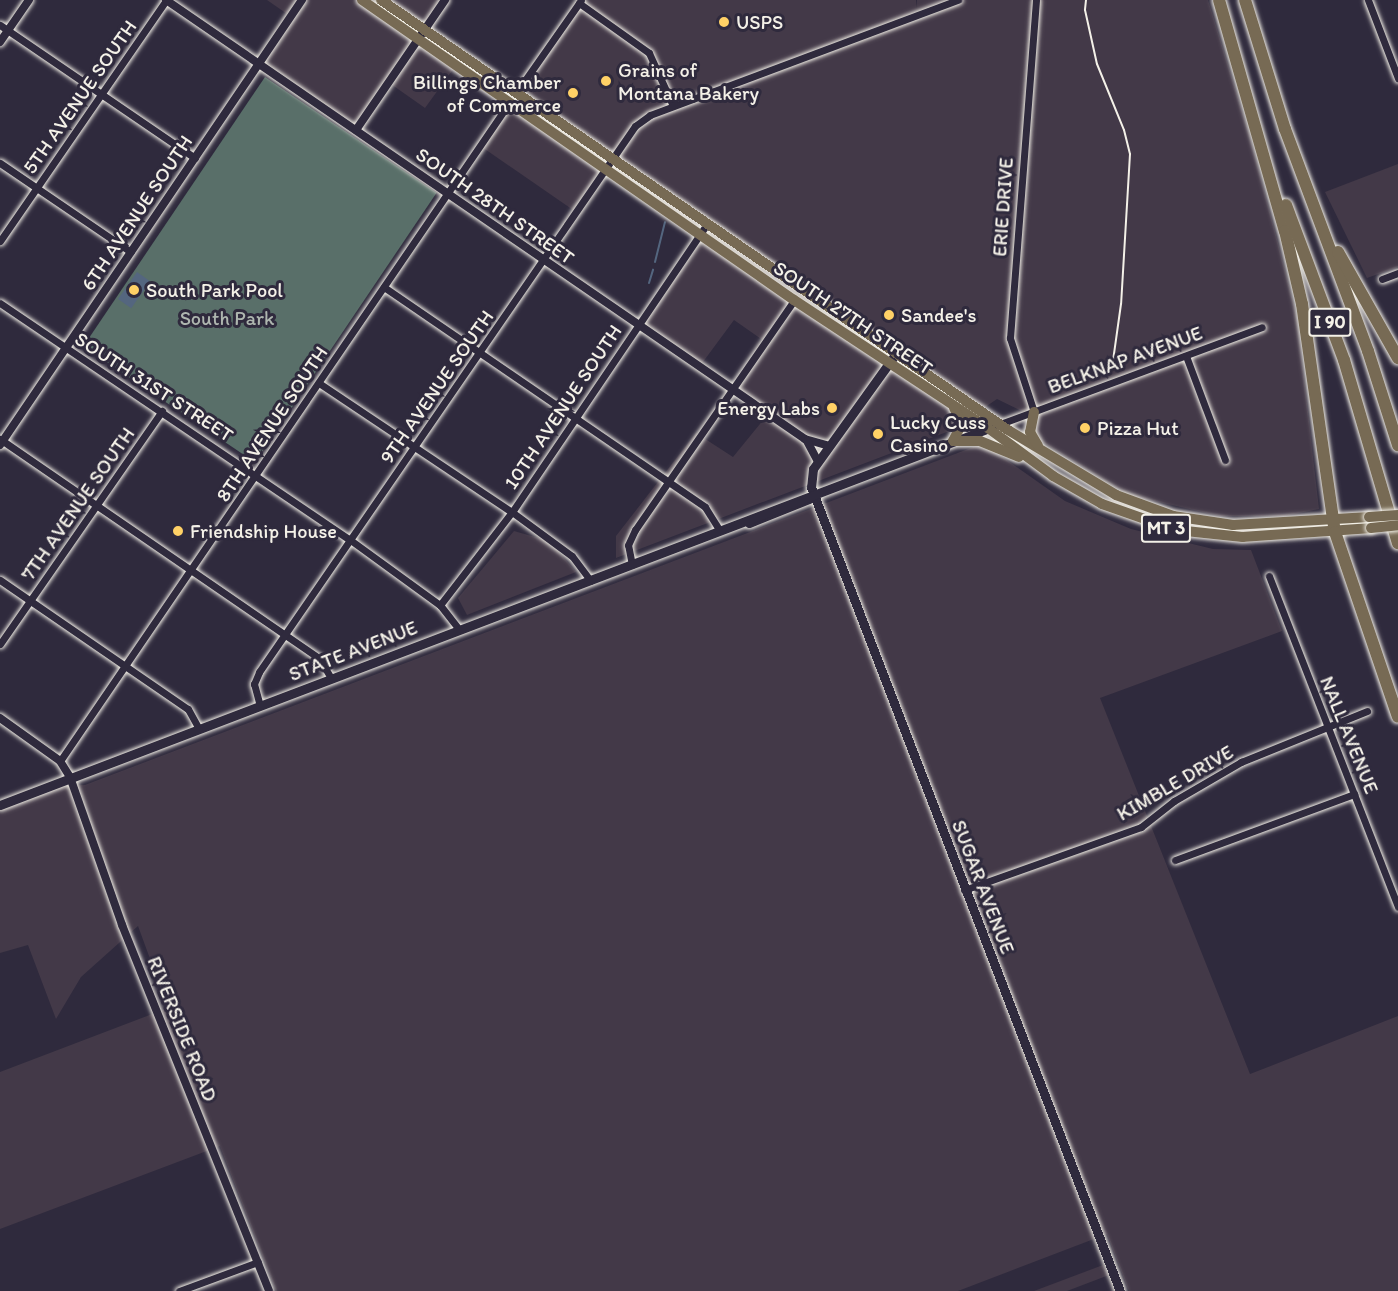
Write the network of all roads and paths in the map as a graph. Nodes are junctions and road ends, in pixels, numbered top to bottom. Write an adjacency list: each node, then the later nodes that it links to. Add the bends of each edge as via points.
1 (29, 0): 14 (street)
2 (166, 0): 17 (street, SOUTH 28TH STREET); 20 (street, 5TH AVENUE SOUTH)
3 (302, 0): 17 (street, 6TH AVENUE SOUTH)
4 (362, 0): 15 (main road, SOUTH 27TH STREET / MT 3)
5 (381, 0): 15 (main road, SOUTH 27TH STREET)
6 (445, 0): 15 (street)
7 (958, 0): 23 (street, 9TH AVENUE SOUTH)
8 (1036, 0): 54 (street, ERIE DRIVE, via 1010,338)
9 (1219, 0): 22 (highway, I 90)
10 (1245, 0): 24 (highway, I 90)
11 (1368, 0): 18 (street)
12 (580, 2): 19 (street); 23 (street, via 649,53)
13 (0, 25): 14 (street)
14 (8, 30): 16 (street); 20 (street)
15 (421, 34): 19 (main road, SOUTH 27TH STREET); 21 (main road, SOUTH 27TH STREET / MT 3); 25 (street)
16 (0, 42)
17 (259, 63): 25 (street, SOUTH 28TH STREET); 26 (street, 6TH AVENUE SOUTH)
18 (1398, 78)
19 (516, 93): 27 (main road, SOUTH 27TH STREET)
20 (102, 94): 26 (street); 30 (street, 5TH AVENUE SOUTH)
21 (508, 103): 29 (main road, SOUTH 27TH STREET / MT 3); 31 (street, 8TH AVENUE SOUTH)
22 (1250, 105): 75 (highway, via 1302,304); 78 (highway, I 90, via 1344,360)
23 (673, 106): 27 (street, 9TH AVENUE SOUTH, via 641,120)
24 (1285, 129): 48 (highway, via 1336,247); 61 (highway, I 90, via 1368,351)
25 (356, 130): 31 (street, SOUTH 28TH STREET)
26 (195, 158): 35 (street, 6TH AVENUE SOUTH)
27 (612, 159): 29 (street, 9TH AVENUE SOUTH); 32 (main road, SOUTH 27TH STREET)
28 (0, 163): 30 (street)
29 (605, 170): 33 (main road, SOUTH 27TH STREET / MT 3); 36 (street, 9TH AVENUE SOUTH)
30 (37, 188): 34 (street, 5TH AVENUE SOUTH); 35 (street)
31 (447, 192): 36 (street, SOUTH 28TH STREET); 39 (street, 8TH AVENUE SOUTH)
32 (707, 224): 33 (street, 10TH AVENUE SOUTH); 46 (main road, SOUTH 27TH STREET)
33 (698, 233): 40 (main road, SOUTH 27TH STREET / MT 3); 42 (street, 10TH AVENUE SOUTH)
34 (0, 241)
35 (131, 252): 44 (street, 6TH AVENUE SOUTH)
36 (543, 259): 42 (street, SOUTH 28TH STREET); 45 (street, 9TH AVENUE SOUTH)
37 (1398, 273): 38 (street)
38 (1382, 279)
39 (384, 287): 45 (street); 50 (street, 8TH AVENUE SOUTH)
40 (794, 300): 49 (main road, SOUTH 27TH STREET / MT 3); 51 (street)
41 (0, 303): 44 (street, SOUTH 31ST STREET)
42 (639, 324): 51 (street, SOUTH 28TH STREET); 55 (street, 10TH AVENUE SOUTH)
43 (1262, 327): 47 (street, BELKNAP AVENUE)
44 (65, 349): 53 (street, SOUTH 31ST STREET); 60 (street, 6TH AVENUE SOUTH)
45 (482, 351): 55 (street); 63 (street, 9TH AVENUE SOUTH)
46 (897, 352): 49 (main road); 56 (main road, SOUTH 27TH STREET)
47 (1186, 356): 54 (street, BELKNAP AVENUE); 65 (street)
48 (1398, 358)
49 (888, 364): 52 (main road, SOUTH 27TH STREET / MT 3); 62 (main road)
50 (319, 383): 63 (street); 68 (street, 8TH AVENUE SOUTH)
51 (732, 388): 58 (street, SOUTH 28TH STREET); 69 (street)
52 (952, 405): 57 (main road, SOUTH 27TH STREET / MT 3); 59 (main road, via 962,423)
53 (162, 411): 68 (street, SOUTH 31ST STREET); 71 (street, 7TH AVENUE SOUTH)
54 (1034, 412): 56 (street, BELKNAP AVENUE); 64 (main road, via 1030,432)
55 (575, 416): 69 (street); 72 (street, 10TH AVENUE SOUTH)
56 (1000, 424): 57 (main road, STATE AVENUE); 64 (main road, SOUTH 27TH STREET / MT 3)
57 (988, 428): 59 (main road, STATE AVENUE); 67 (main road, SOUTH 27TH STREET / MT 3)
58 (805, 439): 62 (street, SOUTH 28TH STREET); 66 (street, SOUTH 28TH STREET)
59 (953, 441): 67 (main road, via 982,442); 70 (main road, STATE AVENUE)
60 (1, 442): 71 (street)
61 (1398, 445)
62 (829, 446): 66 (main road)
63 (416, 447): 72 (street); 77 (street, 9TH AVENUE SOUTH)
64 (1045, 453): 75 (main road, SOUTH 27TH STREET / MT 3, via 1116,495 1189,520 1253,526)
65 (1225, 460)
66 (818, 462): 70 (main road, via 810,478)
67 (1041, 467): 75 (main road, SOUTH 27TH STREET / MT 3, via 1102,504 1176,530 1243,537)
68 (257, 476): 77 (street, SOUTH 31ST STREET); 80 (street, 8TH AVENUE SOUTH)
69 (670, 483): 76 (street, via 710,512); 79 (street, via 630,539)
70 (813, 496): 76 (main road, STATE AVENUE, via 781,512); 102 (main road, SUGAR AVENUE)
71 (98, 506): 80 (street); 84 (street, 7TH AVENUE SOUTH)
72 (512, 512): 83 (street, via 572,556); 85 (street, 10TH AVENUE SOUTH)
73 (1398, 515): 75 (main road, MT 3, bridge)
74 (1398, 525): 75 (main road, SOUTH 27TH STREET / MT 3, bridge)
75 (1334, 526): 93 (highway)
76 (720, 531): 79 (main road, STATE AVENUE)
77 (350, 539): 85 (street, SOUTH 31ST STREET); 87 (street, 9TH AVENUE SOUTH)
78 (1398, 543)
79 (632, 565): 83 (main road, STATE AVENUE)
80 (191, 573): 87 (street); 89 (street, 8TH AVENUE SOUTH)
81 (1269, 576): 95 (street, NALL AVENUE)
82 (0, 580): 84 (street)
83 (591, 580): 86 (main road, STATE AVENUE)
84 (31, 602): 88 (street, 7TH AVENUE SOUTH); 89 (street)
85 (440, 605): 86 (street, SOUTH 31ST STREET)
86 (459, 629): 90 (main road, STATE AVENUE)
87 (286, 637): 90 (street, via 325,663); 91 (street, 9TH AVENUE SOUTH, via 255,680)
88 (0, 644)
89 (127, 666): 96 (street, via 188,710); 97 (street, 8TH AVENUE SOUTH)
90 (331, 678): 91 (main road, STATE AVENUE)
91 (260, 706): 96 (main road, STATE AVENUE)
92 (1367, 711): 95 (street, KIMBLE DRIVE)
93 (1398, 717)
94 (0, 718): 97 (street)
95 (1326, 726): 99 (street, NALL AVENUE); 102 (street, KIMBLE DRIVE, via 1241,762 1174,801 1141,827)
96 (200, 729): 98 (main road, STATE AVENUE)
97 (60, 761): 98 (street, RIVERSIDE ROAD)
98 (70, 777): 100 (main road, STATE AVENUE); 104 (street, RIVERSIDE ROAD, via 122,925)
99 (1354, 794): 101 (street); 103 (street, NALL AVENUE)
100 (0, 804)
101 (1175, 860)
102 (964, 890): 107 (main road, SUGAR AVENUE)
103 (1398, 907)
104 (258, 1262): 105 (street); 106 (street, RIVERSIDE ROAD)
105 (179, 1291)
106 (269, 1291)
107 (1120, 1291)

